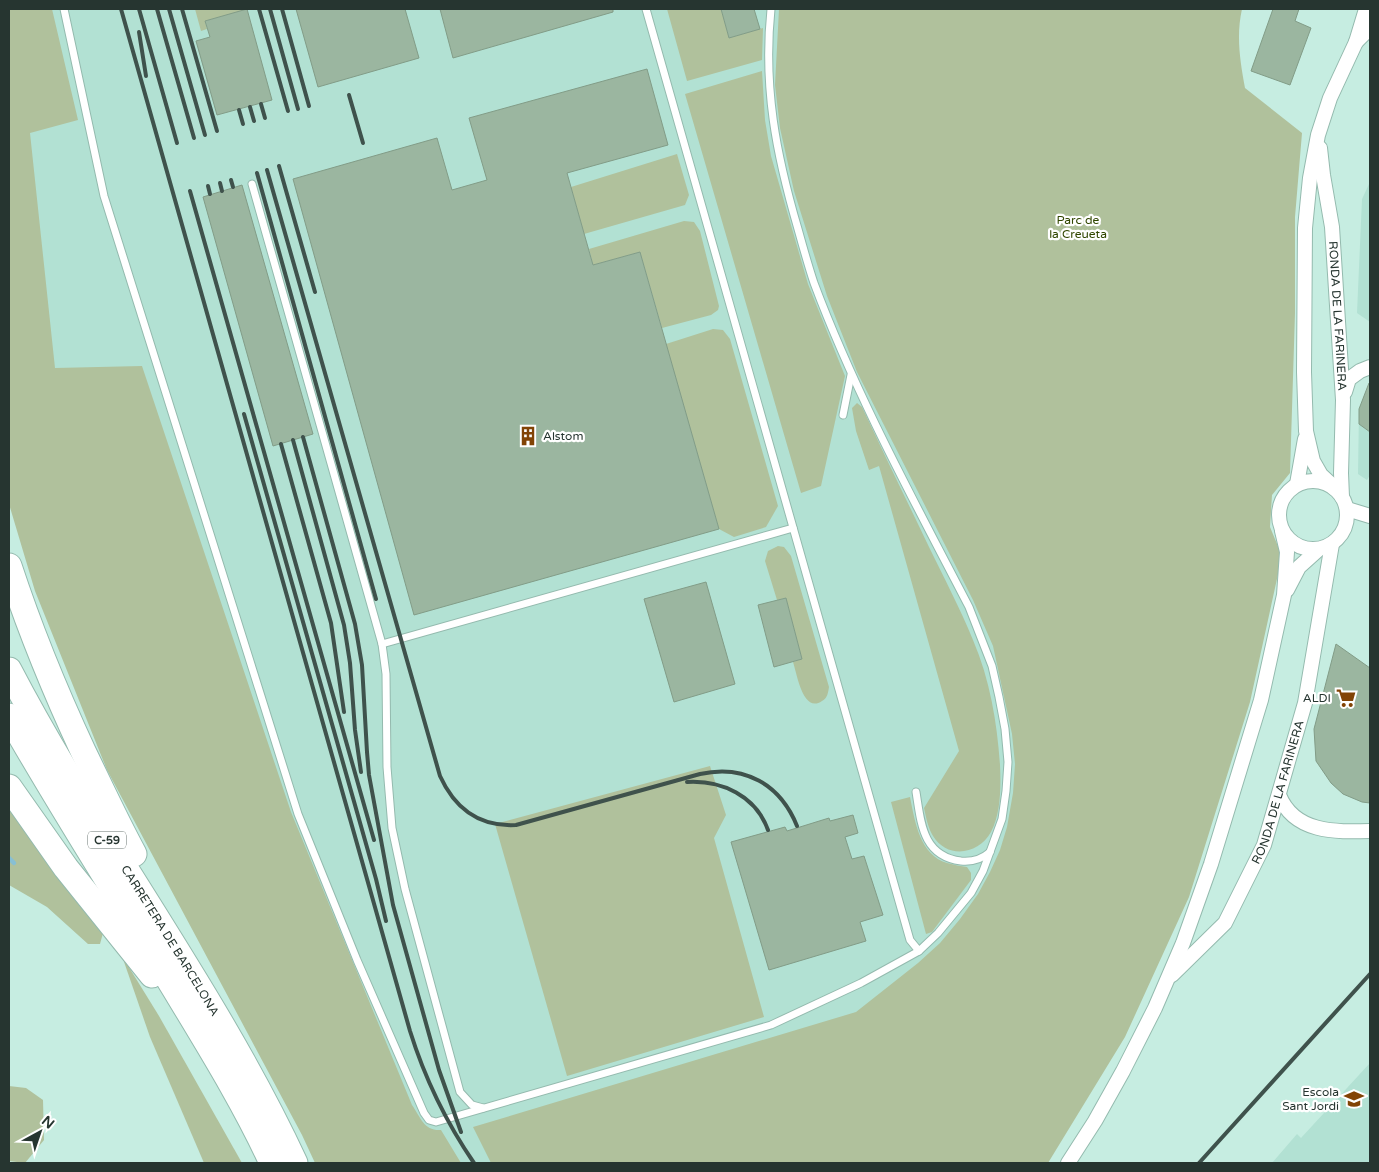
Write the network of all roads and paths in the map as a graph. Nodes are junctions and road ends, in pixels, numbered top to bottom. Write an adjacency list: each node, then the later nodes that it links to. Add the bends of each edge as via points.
1 (64, 9): 35 (lane, via 104,196 298,814 424,1113 429,1120 436,1122)
2 (646, 9): 17 (lane)
3 (771, 9): 10 (lane, via 768,38 771,104 781,166 814,282)
4 (1366, 9): 6 (street)
5 (1370, 28): 6 (street)
6 (1356, 42): 7 (street, RONDA DE LA FARINERA, via 1330,98)
7 (1318, 134): 11 (street, RONDA DE LA FARINERA, via 1332,227); 13 (street, RONDA DE LA FARINERA, via 1305,228)
8 (252, 184): 23 (lane)
9 (1370, 367): 11 (street, via 1349,379)
10 (852, 375): 12 (lane); 30 (lane, via 969,607 992,666 1008,762 1002,819)
11 (1343, 400): 15 (street, RONDA DE LA FARINERA)
12 (843, 416)
13 (1306, 431): 14 (street, RONDA DE LA FARINERA); 15 (street, RONDA DE LA FARINERA, via 1313,461)
14 (1297, 484): 15 (street, via 1309,480 1322,482); 18 (street, via 1286,493 1280,504 1278,517)
15 (1341, 498): 16 (street); 19 (street, via 1347,522 1342,534)
16 (1370, 516)
17 (793, 528): 23 (lane); 31 (lane, via 910,940)
18 (1282, 531): 20 (street, via 1298,546); 22 (street, RONDA DE LA FARINERA, via 1287,552)
19 (1332, 544): 20 (street); 28 (street, RONDA DE LA FARINERA, via 1305,703)
20 (1319, 550): 22 (street, RONDA DE LA FARINERA, via 1299,568)
21 (9, 566): 33 (highway, via 62,706)
22 (1284, 595): 32 (street, RONDA DE LA FARINERA, via 1258,710 1211,864)
23 (382, 644): 35 (lane, via 386,674 389,798 399,861 460,1092 472,1105)
24 (9, 670): 33 (highway, CARRETERA DE BARCELONA / C-59, via 70,779)
25 (9, 716): 34 (highway, CARRETERA DE BARCELONA / C-59)
26 (9, 787): 34 (highway, via 124,943)
27 (916, 792): 30 (lane, via 924,836 942,855 968,861 982,858)
28 (1279, 795): 29 (street, via 1283,807 1306,826 1341,832); 32 (street, RONDA DE LA FARINERA, via 1264,845 1226,923)
29 (1370, 831)
30 (992, 850): 31 (lane, via 971,893 938,934)
31 (919, 951): 35 (lane, via 861,983 771,1025)
32 (1166, 981): 38 (street, RONDA DE LA FARINERA, via 1123,1071)
33 (211, 1006): 37 (highway, CARRETERA DE BARCELONA / C-59)
34 (200, 1032): 36 (highway, CARRETERA DE BARCELONA / C-59)
35 (486, 1108)
36 (272, 1163)
37 (295, 1163)
38 (1068, 1163)

